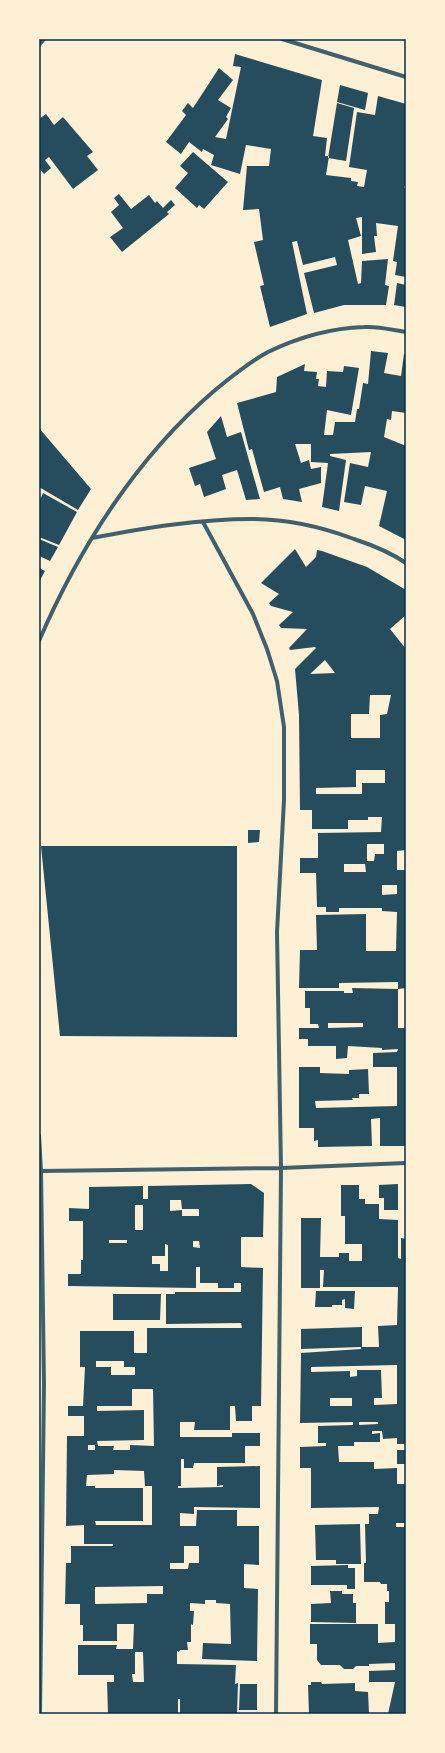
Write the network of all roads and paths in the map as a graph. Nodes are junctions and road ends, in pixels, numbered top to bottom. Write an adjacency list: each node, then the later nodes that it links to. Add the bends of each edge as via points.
1 (44, 39): 3 (street)
2 (282, 39): 4 (street)
3 (39, 46)
4 (406, 77)
5 (406, 332): 7 (street, via 365,327 332,331 268,352 234,375 195,408 142,464)
6 (203, 522): 7 (street, via 164,525); 8 (street, via 253,519 289,522 336,532 374,546); 12 (street, via 253,614 267,649 277,681 284,727 284,800 277,932)
7 (92, 538): 9 (street, via 53,608)
8 (406, 563)
9 (39, 641)
10 (39, 1135): 13 (street)
11 (406, 1163): 12 (street)
12 (281, 1168): 13 (street); 18 (street)
13 (41, 1171): 14 (street)
14 (40, 1200): 16 (street)
15 (39, 1378): 16 (street)
16 (44, 1384): 17 (street)
17 (40, 1714)
18 (276, 1714)

